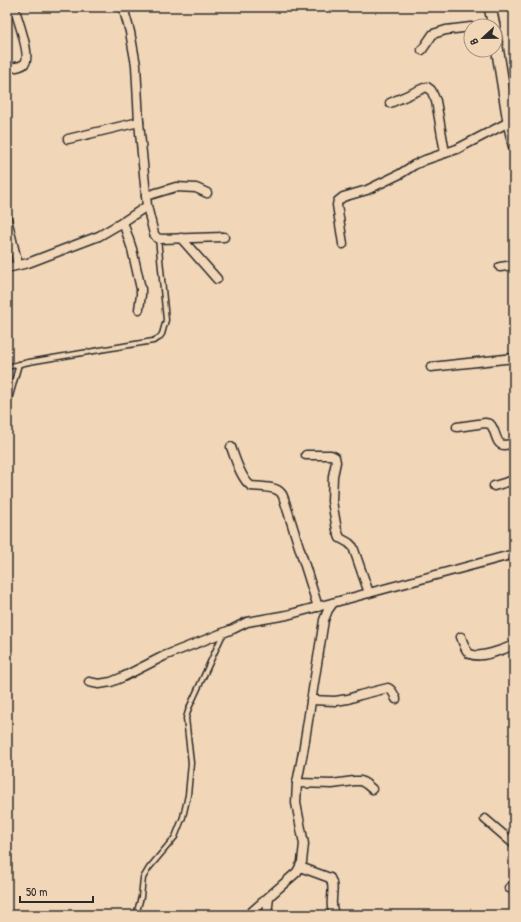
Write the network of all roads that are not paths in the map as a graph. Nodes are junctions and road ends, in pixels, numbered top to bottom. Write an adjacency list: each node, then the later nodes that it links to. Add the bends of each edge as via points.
1 (14, 7): 8 (street, via 27,59 22,65)
2 (123, 7): 11 (street, via 136,65)
3 (490, 7): 4 (main road)
4 (491, 18)
5 (463, 28): 6 (street, via 433,34)
6 (422, 50)
7 (499, 58): 10 (main road)
8 (7, 68)
9 (390, 103): 15 (street, via 427,87 431,90 436,100)
10 (511, 105): 12 (main road)
11 (138, 122): 13 (street); 17 (street)
12 (509, 122): 14 (main road); 15 (street)
13 (68, 139)
14 (514, 145)
15 (445, 153): 24 (street, via 338,201)
16 (207, 193): 17 (street, via 196,188 176,187)
17 (146, 196): 18 (street)
18 (147, 206): 20 (street); 22 (street, via 154,234)
19 (7, 219): 25 (street)
20 (122, 222): 25 (street, via 99,236); 30 (street, via 132,249 141,289)
21 (224, 237): 23 (street)
22 (158, 238): 23 (street); 32 (lane, via 166,320 159,338)
23 (181, 238): 29 (street)
24 (343, 244)
25 (18, 265): 28 (street)
26 (514, 265): 27 (street)
27 (500, 267)
28 (7, 268)
29 (217, 279)
30 (139, 309)
31 (514, 358): 34 (street)
32 (19, 364): 33 (lane); 35 (lane)
33 (7, 367)
34 (431, 367)
35 (7, 407)
36 (457, 427): 37 (street, via 490,424 500,444)
37 (514, 443)
38 (231, 446): 45 (street, via 249,485 272,488 281,493)
39 (306, 455): 43 (street, via 335,457 332,501 337,530 340,538 350,542 353,547)
40 (514, 480): 41 (street)
41 (494, 486)
42 (514, 554): 43 (street)
43 (368, 593): 44 (street)
44 (333, 603): 45 (street); 51 (street, via 324,620)
45 (318, 607): 46 (street, via 247,622)
46 (224, 633): 49 (street, via 164,656 111,682); 58 (lane, via 186,718 191,763 184,817 175,837 143,878)
47 (461, 637): 48 (street, via 469,654 472,655 496,653)
48 (514, 645)
49 (89, 682)
50 (396, 699): 51 (street, via 388,688 348,699)
51 (312, 700): 52 (street)
52 (297, 783): 53 (street, via 332,784 361,781); 56 (street, via 296,803 304,844)
53 (372, 789)
54 (485, 819): 55 (street)
55 (514, 844)
56 (300, 867): 57 (street); 61 (street, via 330,878 332,910)
57 (269, 897): 59 (street); 60 (street)
58 (136, 915)
59 (248, 915)
60 (267, 915)
61 (335, 915)

